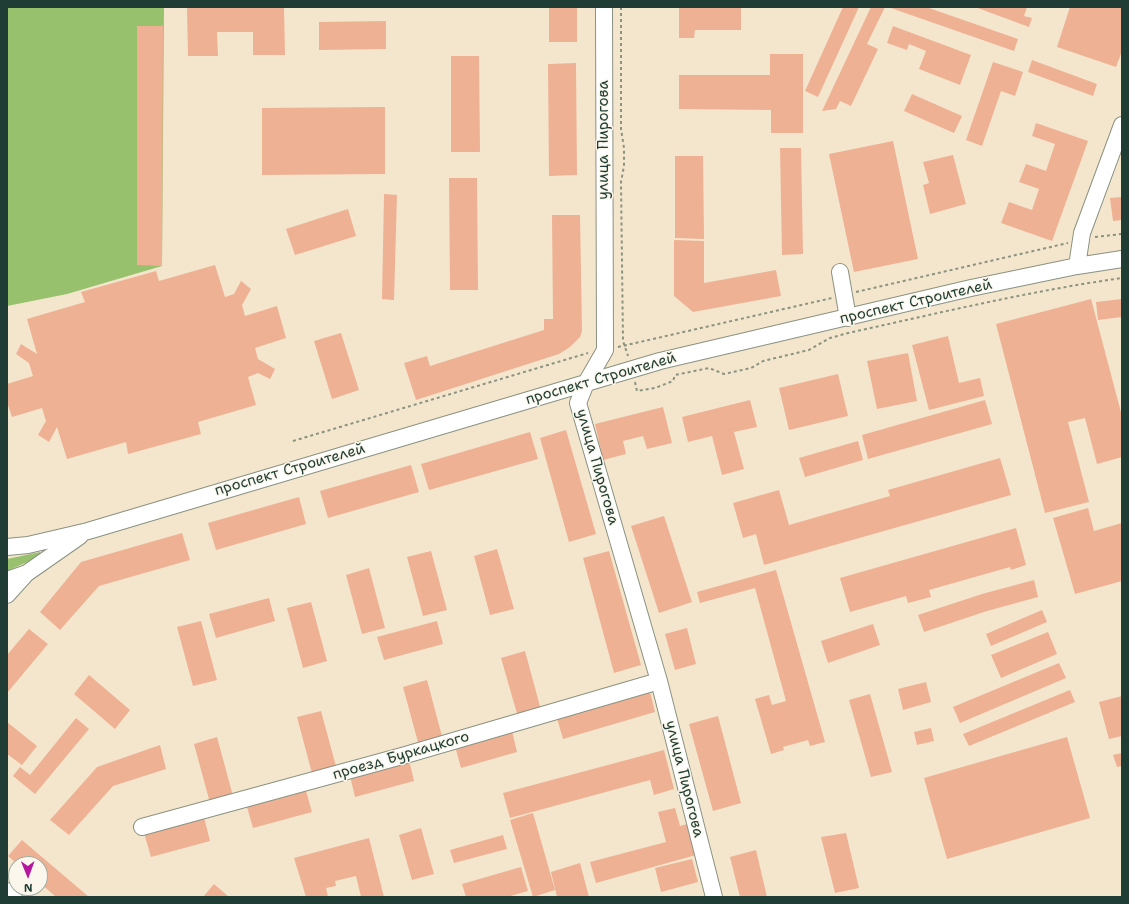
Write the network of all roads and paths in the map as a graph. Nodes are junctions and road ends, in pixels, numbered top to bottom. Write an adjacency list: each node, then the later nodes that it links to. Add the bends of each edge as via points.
1 (604, 7): 13 (street, улица Пирогова)
2 (621, 7): 12 (path, via 621,129 624,148 621,182 623,340)
3 (1122, 125): 5 (street)
4 (1122, 234): 5 (path)
5 (1081, 239): 7 (street); 10 (path)
6 (1122, 259): 7 (street, проспект Строителей)
7 (1077, 266): 11 (street, проспект Строителей, via 971,288)
8 (840, 272): 10 (street)
9 (1122, 278): 14 (path, via 975,305 848,333 830,338 809,350 763,361 751,368 724,374 709,368 675,375 673,381 655,388 637,390)
10 (845, 295): 11 (street); 12 (path)
11 (848, 318): 14 (street, проспект Строителей)
12 (626, 345): 13 (path); 14 (path)
13 (605, 350): 15 (street, улица Пирогова); 16 (path)
14 (631, 370): 15 (street, проспект Строителей)
15 (586, 383): 17 (street, проспект Строителей); 22 (street, улица Пирогова, via 578,403)
16 (293, 441)
17 (88, 531): 18 (street, via 28,545); 19 (street)
18 (7, 547)
19 (27, 573): 20 (street); 21 (street)
20 (7, 580)
21 (7, 596)
22 (659, 681): 23 (street, проезд Буркацкого, via 402,756); 26 (street, улица Пирогова)
23 (142, 827)
24 (7, 891): 25 (street)
25 (14, 897)
26 (714, 897)

